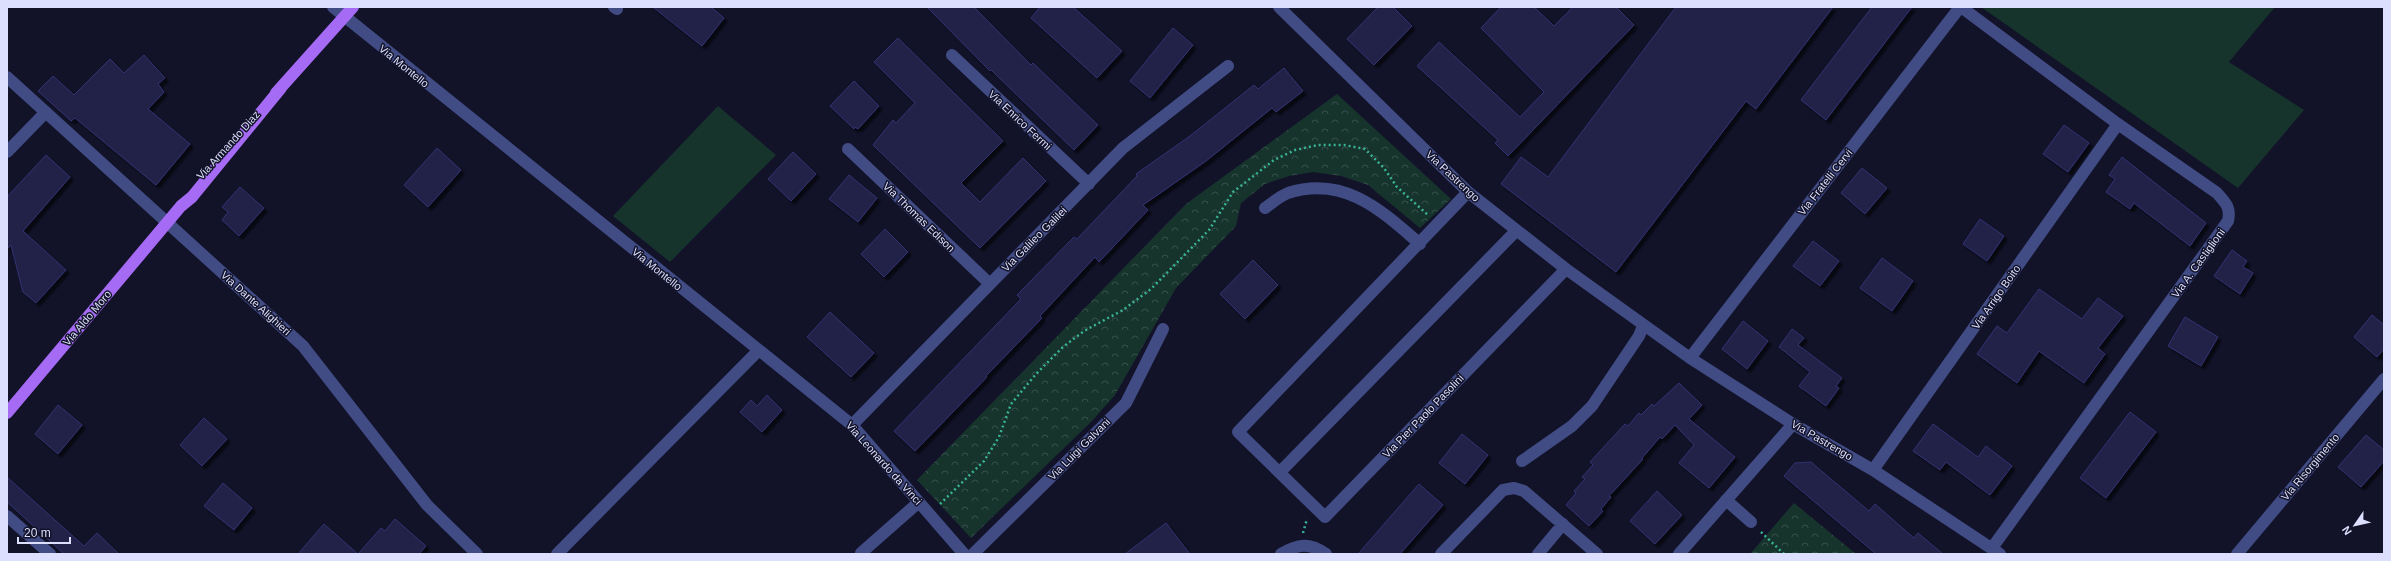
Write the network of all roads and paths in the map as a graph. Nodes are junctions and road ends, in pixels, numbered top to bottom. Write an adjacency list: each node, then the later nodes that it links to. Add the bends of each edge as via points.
1 (333, 7): 5 (street, Via Montello)
2 (353, 7): 5 (main road, Via Armando Diaz)
3 (1279, 7): 14 (street, Via Pastrengo)
4 (1960, 7): 10 (street, Via A. Castiglioni); 25 (street, Via Fratelli Cervi)
5 (344, 17): 16 (main road, Via Armando Diaz, via 248,121 187,192 181,206); 24 (street, Via Montello)
6 (952, 55): 13 (street, Via Enrico Fermi)
7 (1228, 66): 13 (street, Via Galileo Galilei, via 1123,148)
8 (7, 77): 9 (street, Via Dante Alighieri)
9 (46, 112): 12 (street); 16 (street, Via Dante Alighieri)
10 (2118, 124): 31 (street, Via Arrigo Boito); 41 (street, Via A. Castiglioni, via 2217,193 2228,204 2228,221)
11 (848, 150): 21 (street, Via Thomas Edison)
12 (7, 152)
13 (1089, 184): 21 (street, Via Galileo Galilei)
14 (1468, 192): 17 (street, Via Pier Paolo Pasolini); 18 (street, Via Pastrengo)
15 (1265, 208): 19 (street, via 1287,194 1315,188 1342,191 1369,202)
16 (167, 224): 27 (main road, Via Aldo Moro); 43 (street, Via Dante Alighieri, via 303,346 427,505)
17 (1439, 224): 19 (street, Via Pier Paolo Pasolini); 36 (path, via 1397,187 1384,168 1365,149 1344,145 1318,145 1296,150 1274,160 1233,192 1209,230 1151,289 1123,310 1084,331 1063,347 1036,374 1011,404 999,437 984,461)
18 (1516, 231): 20 (street, Via Pastrengo); 32 (street)
19 (1420, 244): 32 (street, Via Pier Paolo Pasolini, via 1238,432)
20 (1566, 269): 22 (street, Via Pastrengo); 35 (street, Via Pier Paolo Pasolini, via 1326,517)
21 (990, 284): 29 (street, Via Galileo Galilei)
22 (1643, 326): 25 (street, Via Pastrengo); 30 (street, via 1639,336 1592,406 1572,426)
23 (1164, 329): 47 (street, Via Luigi Galvani, via 1126,403)
24 (758, 351): 29 (street, Via Leonardo da Vinci); 44 (street)
25 (1690, 358): 28 (street, Via Pastrengo)
26 (2384, 379): 55 (street, Via Risorgimento)
27 (7, 413)
28 (1793, 424): 31 (street, Via Pastrengo); 33 (street)
29 (852, 425): 34 (street, Via Leonardo da Vinci)
30 (1522, 461)
31 (1873, 470): 41 (street, Via Pastrengo)
32 (1280, 472): 35 (street, Via Pier Paolo Pasolini)
33 (1726, 500): 38 (street); 53 (street)
34 (919, 502): 36 (street, Via Leonardo da Vinci); 45 (street)
35 (1314, 506): 40 (path, via 1303,526)
36 (929, 514): 46 (street, Via Leonardo da Vinci)
37 (7, 516): 42 (street)
38 (1751, 522): 54 (path)
39 (1563, 524): 50 (street, via 1524,491 1514,488 1503,490); 51 (street); 52 (street)
40 (1302, 544): 48 (street); 49 (street, via 1316,547)
41 (1996, 551)
42 (50, 554)
43 (478, 554)
44 (557, 554)
45 (862, 554)
46 (964, 554)
47 (973, 554)
48 (1281, 554)
49 (1326, 554)
50 (1441, 554)
51 (1538, 554)
52 (1597, 554)
53 (1679, 554)
54 (1784, 554)
55 (2236, 554)

